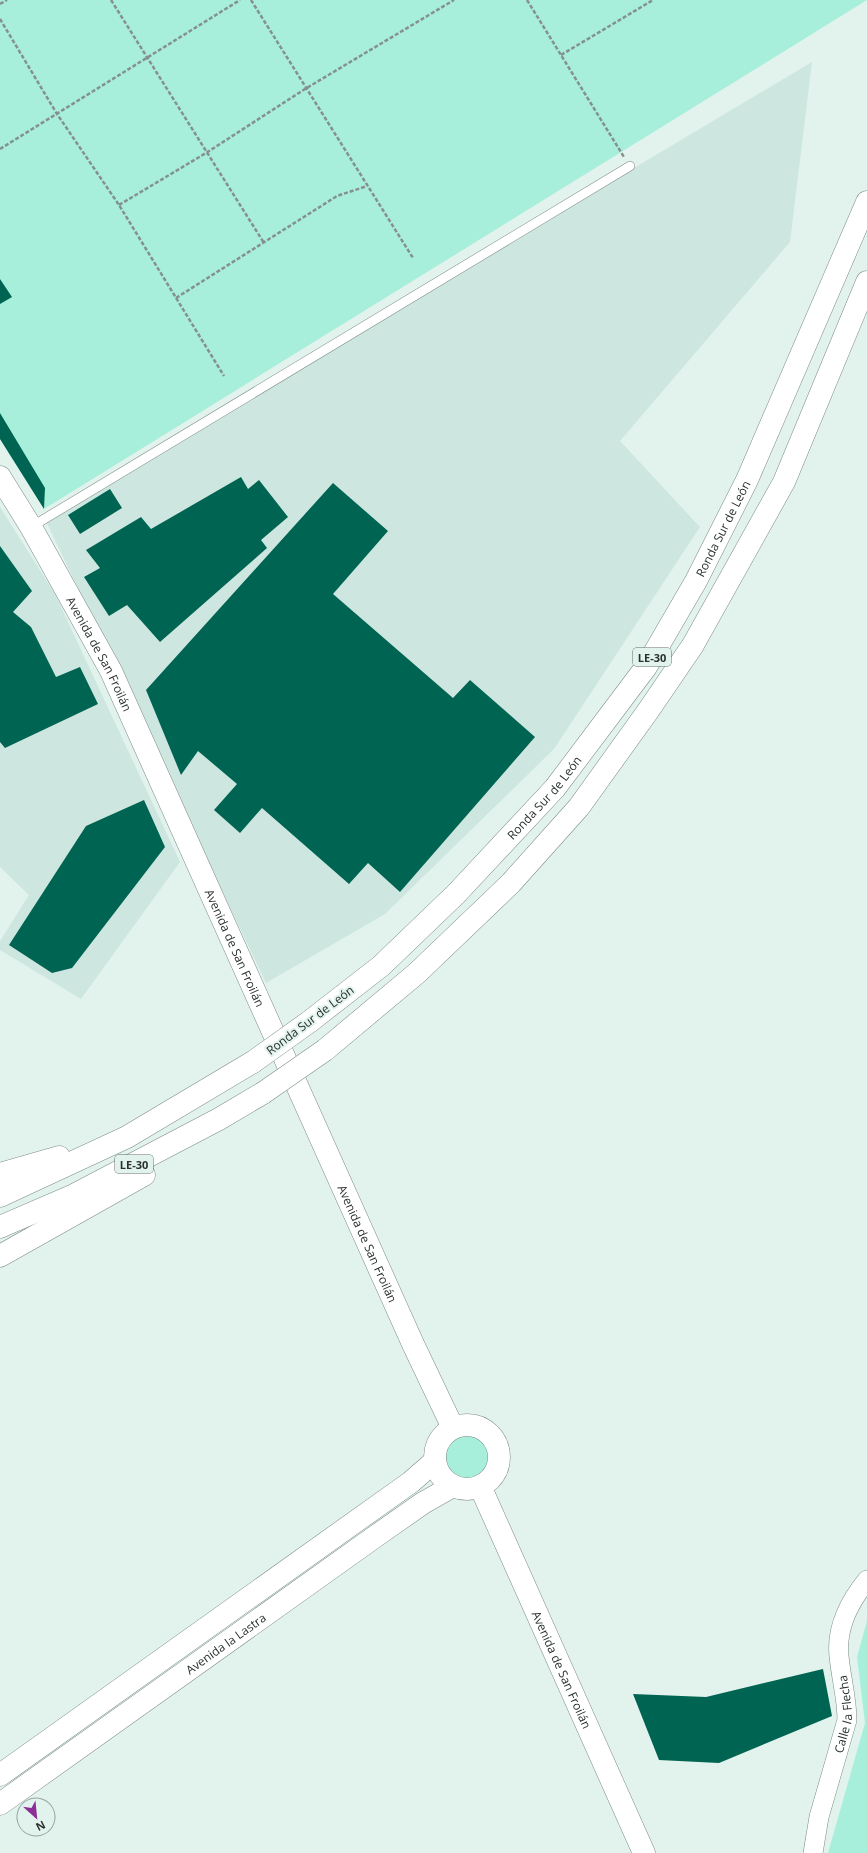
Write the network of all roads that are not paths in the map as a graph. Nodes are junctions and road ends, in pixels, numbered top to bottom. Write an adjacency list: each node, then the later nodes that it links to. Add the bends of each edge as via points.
1 (630, 166): 5 (lane)
2 (867, 202): 7 (main road, Ronda Sur de León / LE-30, bridge, via 747,480 696,581 646,667 555,788 456,894 381,966 253,1062)
3 (867, 282): 6 (main road, LE-30, bridge, via 784,482 693,645 579,807 510,883 417,973 325,1050 263,1093)
4 (0, 477): 5 (main road, Avenida de San Froilán)
5 (31, 527): 12 (main road, Avenida de San Froilán, via 111,671)
6 (219, 1119): 10 (main road, LE-30, via 74,1195); 11 (main road, via 153,1170)
7 (127, 1137): 8 (main road); 9 (main road, Ronda Sur de León / LE-30)
8 (0, 1174)
9 (0, 1196)
10 (0, 1227)
11 (0, 1256)
12 (453, 1428): 13 (main road, via 442,1436 436,1448); 15 (main road, via 473,1425 483,1428 493,1436 499,1460 496,1471)
13 (435, 1462): 14 (main road, via 441,1476); 17 (main road, Avenida la Lastra, via 411,1482)
14 (453, 1486): 15 (main road); 18 (main road, Avenida la Lastra, via 405,1515)
15 (480, 1486): 19 (main road, Avenida de San Froilán)
16 (867, 1580): 20 (street, Calle la Flecha, via 845,1615 840,1635 839,1655 847,1720 819,1817)
17 (0, 1775)
18 (0, 1804)
19 (644, 1853)
20 (813, 1853)

